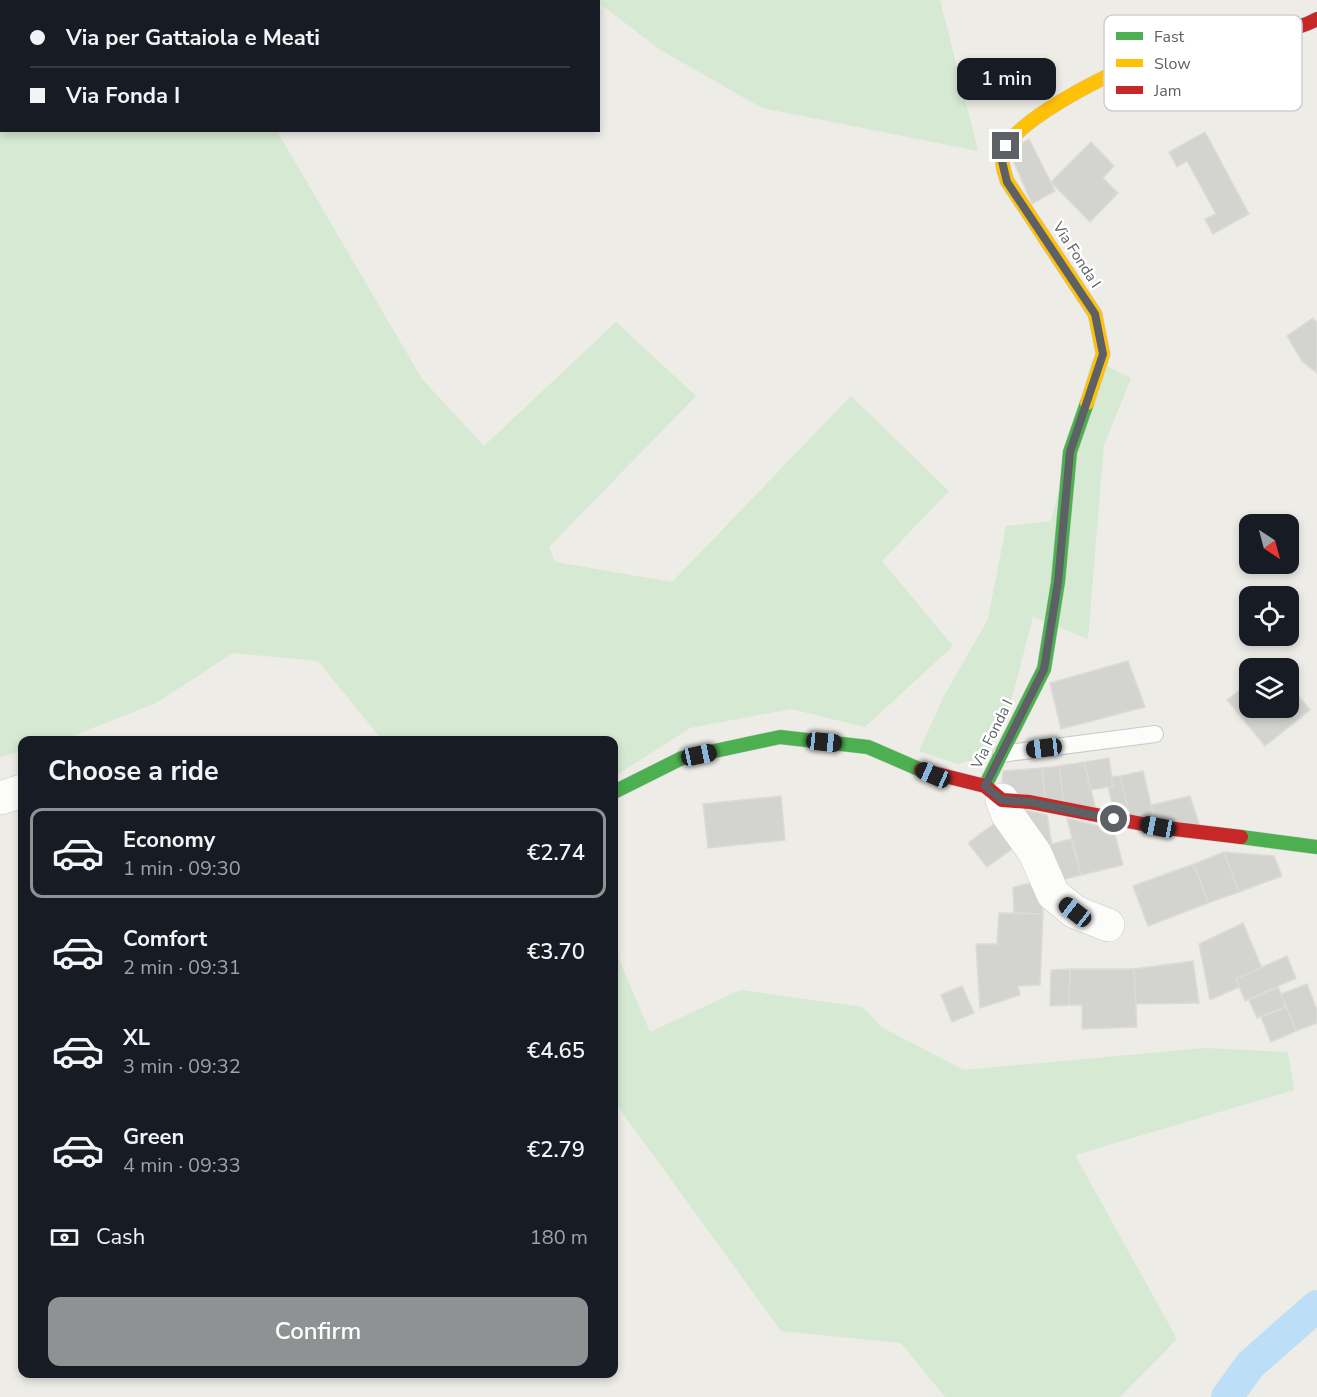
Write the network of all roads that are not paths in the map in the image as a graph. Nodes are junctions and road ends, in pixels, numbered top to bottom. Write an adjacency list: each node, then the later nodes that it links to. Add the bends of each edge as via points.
1 (1317, 19): 2 (street, Via Fonda I)
2 (1302, 27)
3 (1104, 78): 5 (street, Via Fonda I, via 1016,133 1001,157 1007,182 1095,314 1103,354 1070,452 1058,582 1044,669)
4 (1155, 734): 5 (lane)
5 (1000, 754): 8 (street, Via Fonda I)
6 (618, 790): 8 (street, via 681,758 780,737 868,747 933,775)
7 (18, 792): 9 (street)
8 (994, 793): 10 (street, via 1158,827); 11 (street, via 1035,853 1053,894 1075,912)
9 (0, 798)
10 (1317, 847)
11 (1108, 926)

